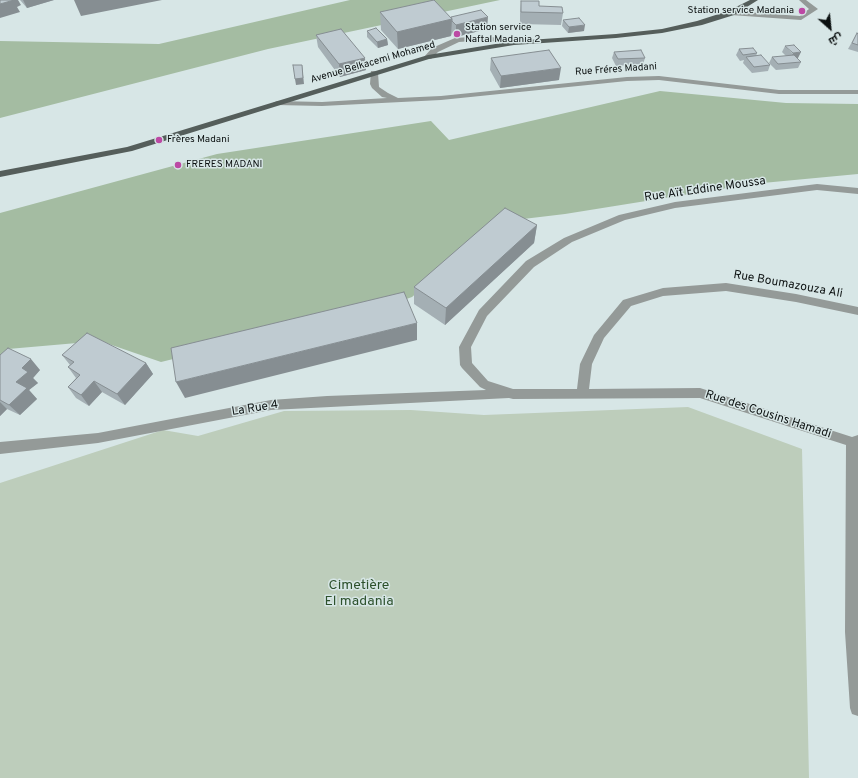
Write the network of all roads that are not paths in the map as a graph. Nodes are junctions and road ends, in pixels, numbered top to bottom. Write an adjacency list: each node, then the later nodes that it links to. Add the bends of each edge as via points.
1 (755, 0): 3 (main road, Avenue Belkacemi Mohamed)
2 (802, 0): 3 (street, via 814,9 802,18)
3 (731, 13): 4 (main road, Avenue Belkacemi Mohamed, via 662,31 514,43 428,57)
4 (374, 73): 6 (street, via 374,84 380,92); 7 (main road, Avenue Belkacemi Mohamed)
5 (858, 92): 6 (street, Rue Fréres Madani, via 779,92 659,78)
6 (399, 100): 7 (street, Rue Fréres Madani, via 322,104)
7 (277, 103): 8 (main road, Avenue Belkacemi Mohamed, via 129,149)
8 (2, 175)
9 (858, 191): 12 (street, Rue Aït Eddine Moussa, via 817,187 675,205 622,217 568,240 530,264 483,313 465,348 466,365 484,384)
10 (858, 311): 11 (street, Rue Boumazouza Ali, via 796,298 726,288 663,292 627,304 600,335 586,364)
11 (582, 393): 12 (street, Rue Aït Eddine Moussa); 13 (street, Rue des Cousins Hamadi, via 700,392)
12 (513, 394): 14 (street, La Rue 4, via 271,405 98,438)
13 (855, 441): 15 (street)
14 (0, 448)
15 (856, 632): 16 (street)
16 (858, 708)

